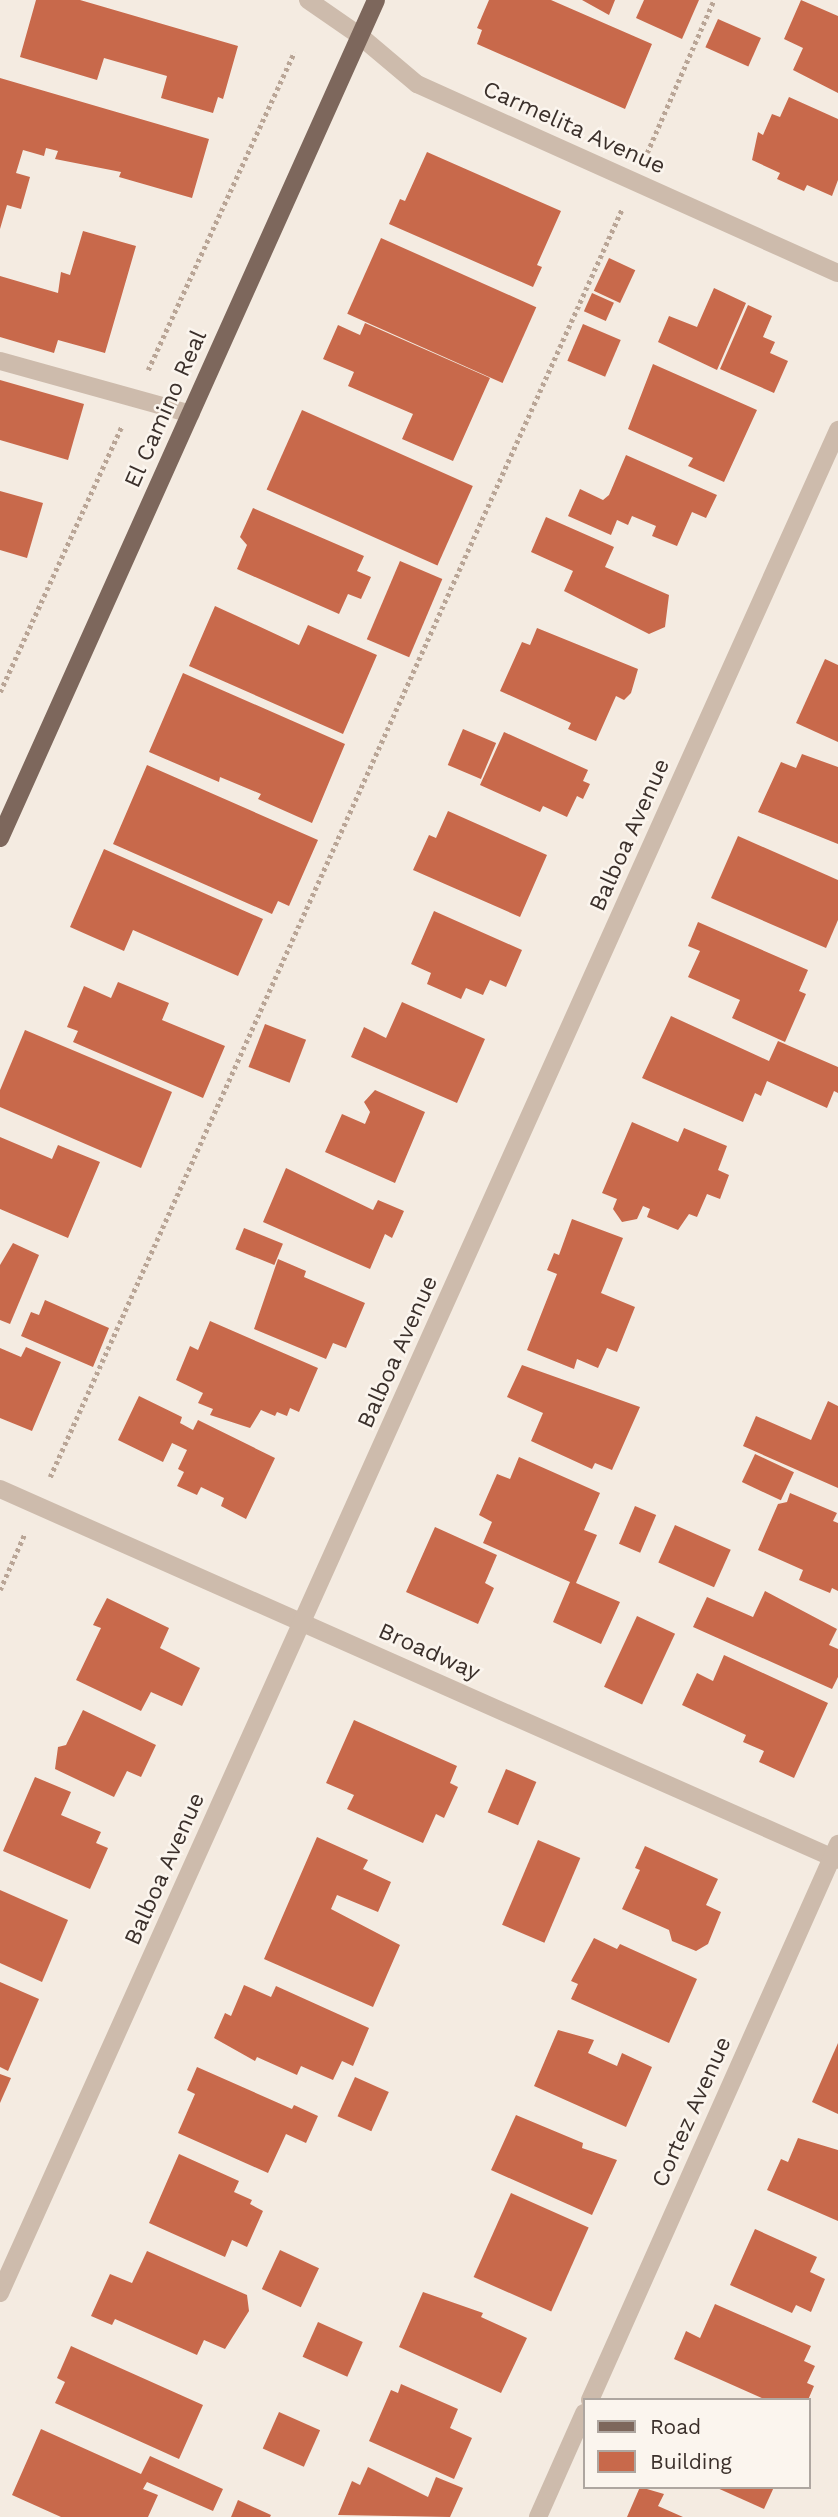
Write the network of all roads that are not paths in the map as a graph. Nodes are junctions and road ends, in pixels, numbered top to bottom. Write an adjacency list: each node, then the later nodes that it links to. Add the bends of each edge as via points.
1 (308, 0): 3 (street, Carmelita Avenue)
2 (376, 0): 3 (main road, El Camino Real)
3 (360, 36): 4 (street, Carmelita Avenue, via 417,84); 6 (main road, El Camino Real)
4 (838, 273)
5 (0, 361): 6 (street)
6 (191, 414): 8 (main road, El Camino Real)
7 (838, 430): 10 (street, Balboa Avenue)
8 (0, 838)
9 (0, 1489): 10 (street, Broadway)
10 (304, 1623): 11 (street, Broadway); 12 (street, Balboa Avenue)
11 (836, 1854): 13 (street, Cortez Avenue)
12 (0, 2293)
13 (591, 2398)
14 (582, 2418): 15 (street)
15 (538, 2517)

